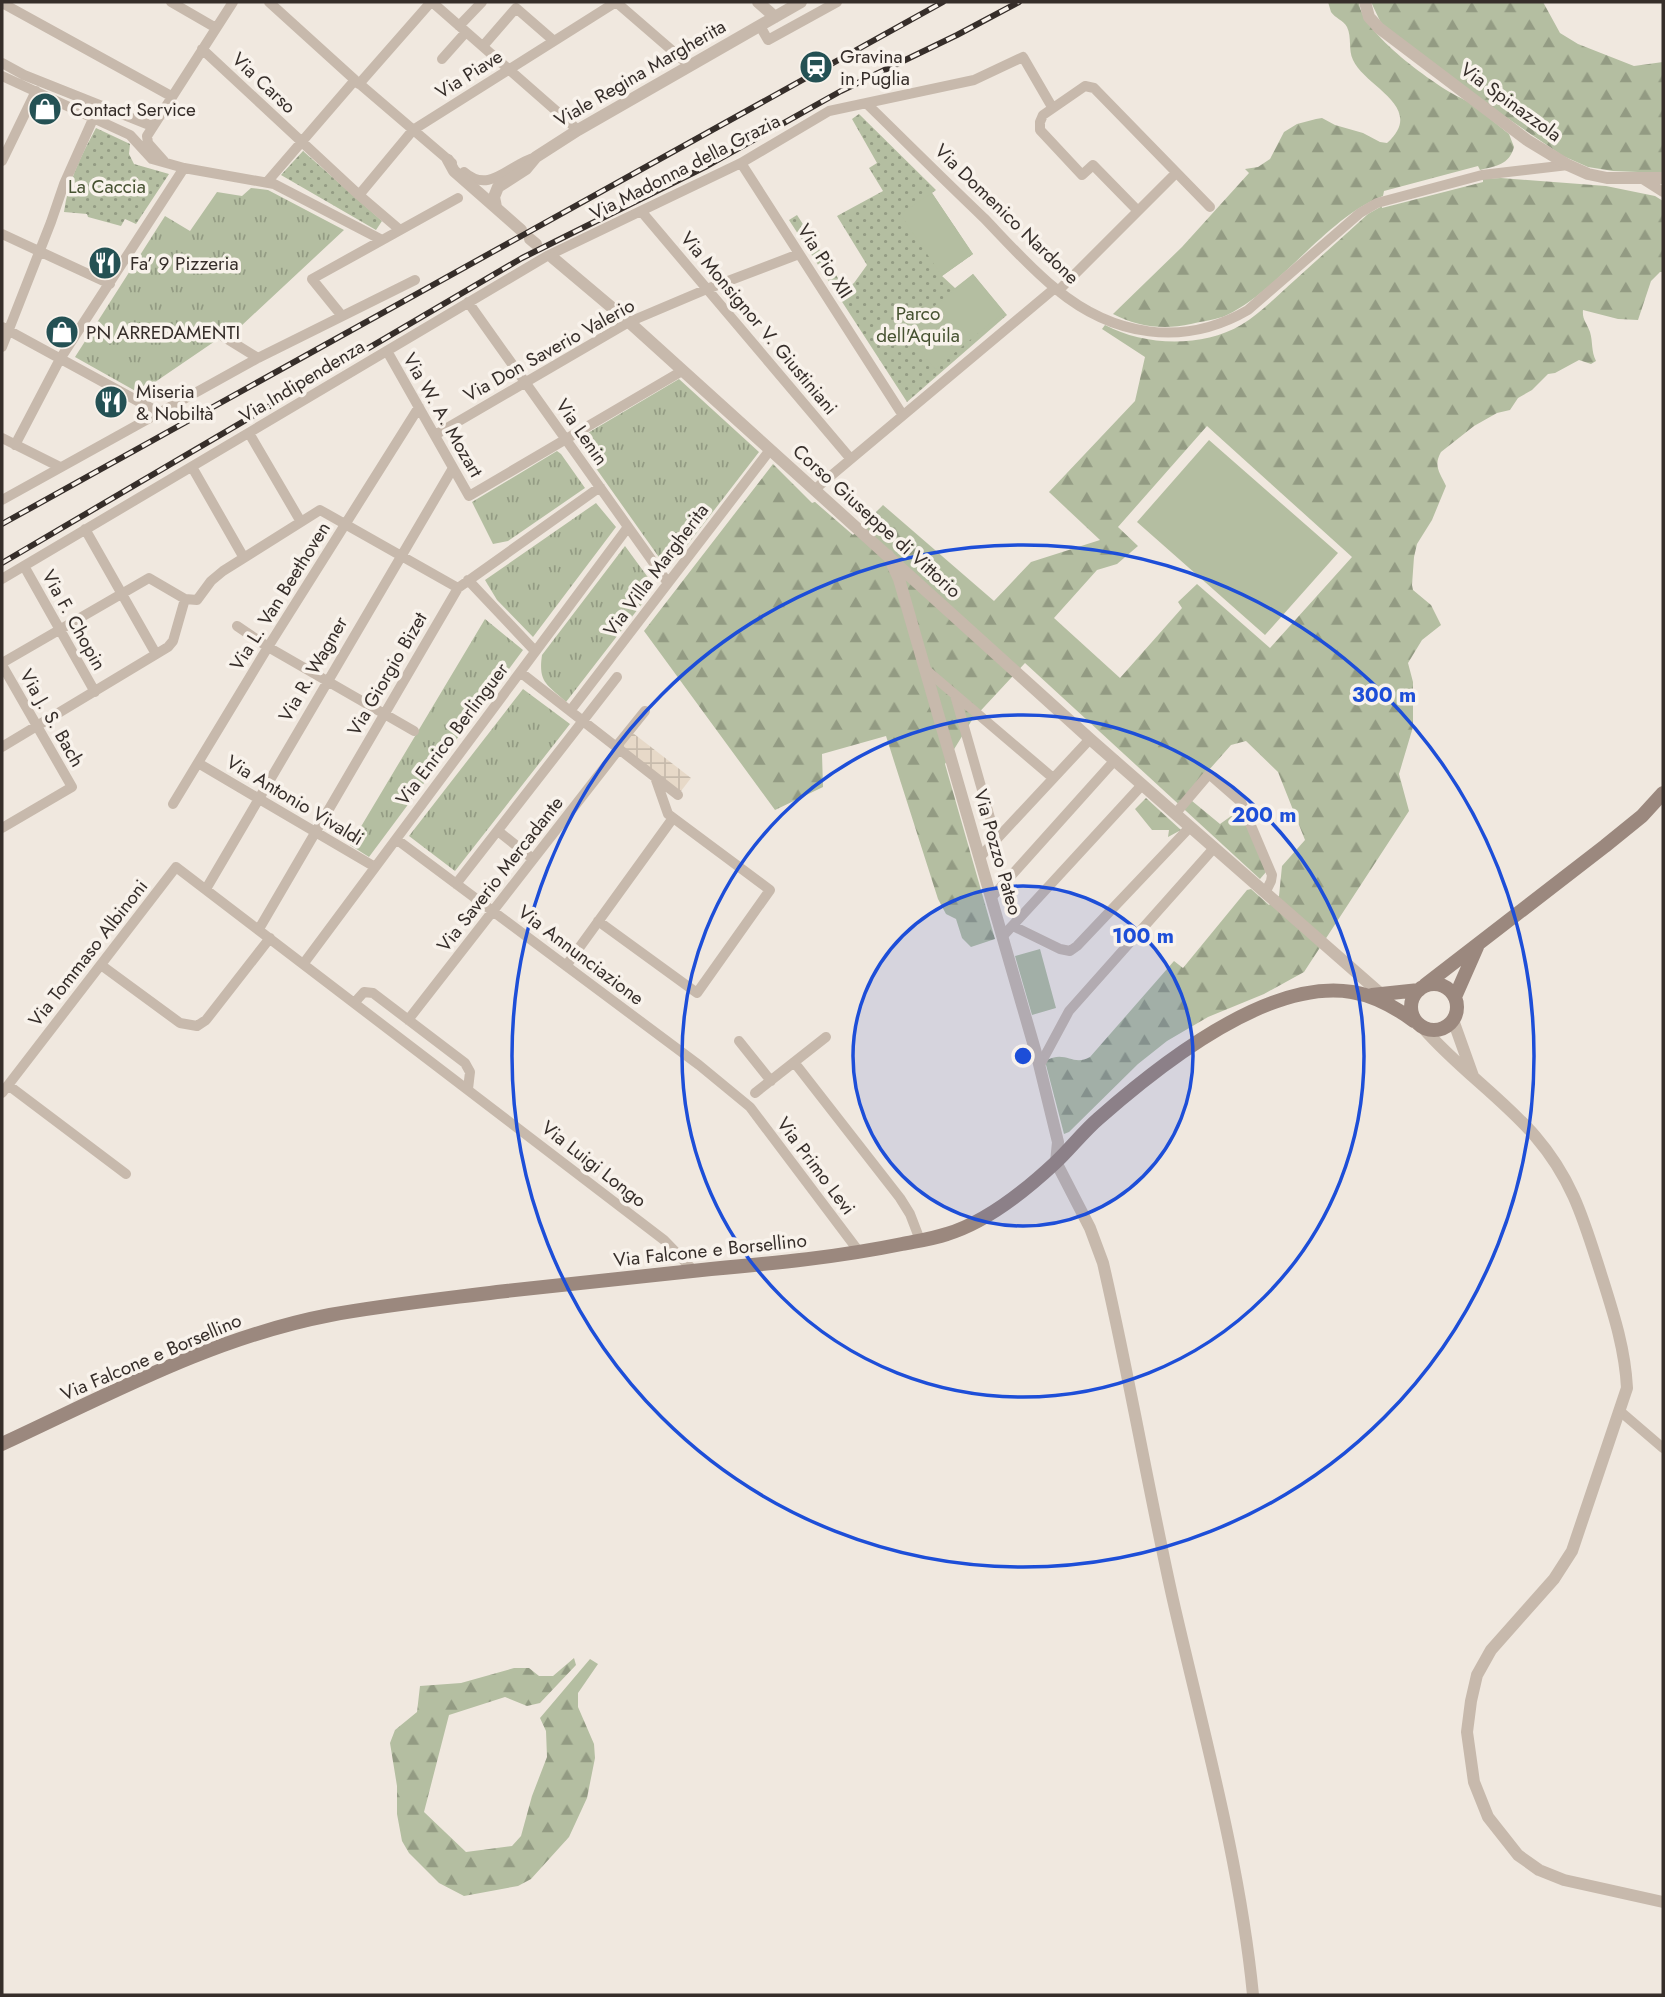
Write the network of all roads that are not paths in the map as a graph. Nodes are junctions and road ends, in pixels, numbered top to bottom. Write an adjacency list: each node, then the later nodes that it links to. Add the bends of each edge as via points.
1 (171, 2): 14 (street)
2 (233, 2): 14 (street)
3 (269, 2): 24 (street)
4 (431, 2): 15 (street); 24 (street)
5 (482, 2): 15 (street)
6 (616, 2): 16 (street, Via Piave); 21 (street)
7 (758, 2): 12 (street)
8 (801, 2): 12 (street, Viale Regina Margherita)
9 (837, 2): 13 (street, via 768,40)
10 (1365, 2): 39 (street, Via Spinazzola, via 1369,17 1379,27 1527,140)
11 (2, 3): 26 (street)
12 (775, 17): 13 (street, Viale Regina Margherita)
13 (760, 26): 21 (street, Viale Regina Margherita)
14 (216, 28): 18 (street)
15 (463, 29): 17 (street); 19 (street)
16 (554, 41): 17 (street, via 516,8); 22 (street, Via Piave)
17 (483, 46): 22 (street)
18 (202, 49): 26 (street); 33 (street, Via Carso)
19 (442, 59)
20 (2, 63): 30 (street)
21 (690, 66): 32 (street, Viale Regina Margherita)
22 (509, 70): 31 (street, Via Piave); 32 (street)
23 (2, 76): 25 (street)
24 (357, 82): 31 (street); 33 (street)
25 (36, 91): 29 (street); 36 (street)
26 (171, 96): 30 (street)
27 (866, 103): 28 (street, Via Madonna della Grazia, via 974,80 1024,57); 37 (street, Via Madonna della Grazia, via 829,111); 62 (street, Via Domenico Nardone)
28 (1052, 107): 41 (street, via 1085,86 1091,87); 51 (street, via 1041,118 1042,134 1082,175 1093,165)
29 (93, 119): 38 (street, via 130,135 152,159); 56 (street)
30 (152, 126): 38 (street, via 148,143)
31 (414, 130): 35 (street); 46 (street, Via Piave)
32 (578, 130): 34 (street, Viale Regina Margherita)
33 (302, 142): 44 (street); 46 (street, Via Carso)
34 (536, 158): 35 (street, Viale Regina Margherita, via 480,181); 48 (street, Viale Regina Margherita, via 498,187)
35 (448, 160): 48 (street, via 454,171)
36 (2, 162)
37 (741, 163): 50 (street, Via Madonna della Grazia); 57 (street, Via Pio XII)
38 (167, 164): 40 (street)
39 (1568, 165): 42 (street, Via Spinazzola, via 1607,178); 62 (street, Via Domenico Nardone, via 1482,175 1377,203 1248,310 1203,329 1137,330 1100,317)
40 (184, 168): 44 (street); 60 (street)
41 (1176, 173): 49 (street); 51 (street)
42 (1641, 178): 43 (street, Via Spinazzola); 45 (street)
43 (1663, 178)
44 (267, 182): 55 (street)
45 (1663, 192)
46 (359, 194): 52 (street, Via Carso)
47 (458, 198): 52 (street)
48 (496, 207): 54 (street)
49 (1210, 207)
50 (641, 211): 58 (street, Via Madonna della Grazia); 61 (street, Via Monsignor V. Giustiniani)
51 (1138, 211): 62 (street)
52 (400, 230): 55 (street)
53 (2, 234): 56 (street)
54 (529, 238)
55 (382, 240): 64 (street, via 312,279)
56 (40, 251): 60 (street); 66 (street)
57 (799, 254): 61 (street, Via Don Saverio Valerio); 76 (street, Via Pio XII)
58 (550, 257): 63 (street, Via Indipendenza); 65 (street, Corso Giuseppe di Vittorio)
59 (415, 280): 64 (street, Via Indipendenza)
60 (110, 284): 71 (street)
61 (707, 289): 65 (street, Via Don Saverio Valerio); 83 (street, Via Monsignor V. Giustiniani)
62 (1057, 290): 76 (street)
63 (468, 302): 69 (street, Via Indipendenza); 73 (street, Via Lenin)
64 (342, 316): 70 (street, Via Indipendenza)
65 (629, 322): 72 (street, Corso Giuseppe di Vittorio); 73 (street, Via Don Saverio Valerio)
66 (5, 329): 68 (street); 71 (street)
67 (224, 337): 70 (street)
68 (2, 347)
69 (387, 351): 74 (street, Via W. A. Mozart); 77 (street, Via Indipendenza)
70 (258, 358): 75 (street, Via Indipendenza)
71 (60, 359): 75 (street); 81 (street)
72 (682, 371): 80 (street); 82 (street, Corso Giuseppe di Vittorio)
73 (525, 382): 78 (street, Via Don Saverio Valerio); 80 (street, Via Lenin)
74 (419, 407): 78 (street, Via W. A. Mozart); 91 (street, Via L. Van Beethoven)
75 (158, 412): 84 (street, Via Indipendenza)
76 (902, 414): 83 (street)
77 (249, 433): 85 (street, Via Indipendenza); 90 (street)
78 (435, 435): 86 (street, Via W. A. Mozart)
79 (2, 438): 81 (street)
80 (566, 439): 86 (street, Via W. A. Mozart, via 469,496); 87 (street, Via Lenin)
81 (15, 444): 84 (street)
82 (770, 450): 88 (street, Corso Giuseppe di Vittorio); 100 (street, Via Villa Margherita)
83 (850, 458): 88 (street)
84 (60, 467): 89 (street, Via Indipendenza)
85 (192, 467): 93 (street, Via Indipendenza); 96 (street)
86 (453, 468): 94 (street, Via R. Wagner)
87 (600, 487): 92 (street, Via Lenin); 99 (street, Via Giorgio Bizet)
88 (814, 490): 95 (street, Corso Giuseppe di Vittorio)
89 (2, 500)
90 (301, 522): 91 (street, via 320,510); 96 (street)
91 (344, 524): 94 (street); 106 (street, Via L. Van Beethoven)
92 (628, 527): 100 (street, Via Lenin); 107 (street, Via Enrico Berlinguer)
93 (85, 529): 97 (street, Via Indipendenza); 102 (street)
94 (400, 555): 101 (street); 113 (street, Via R. Wagner)
95 (888, 555): 110 (street, Via Pozzo Pateo); 122 (street, Corso Giuseppe di Vittorio)
96 (244, 558): 103 (street, via 217,576 200,598)
97 (23, 566): 98 (street, Via Indipendenza); 105 (street, Via F. Chopin)
98 (2, 579)
99 (468, 580): 101 (street, Via Giorgio Bizet); 107 (street)
100 (668, 583): 117 (street, Via Villa Margherita)
101 (458, 588): 118 (street, Via Giorgio Bizet)
102 (122, 594): 103 (street, via 149,578); 105 (street); 108 (street)
103 (185, 599): 108 (street, via 173,641)
104 (237, 626): 106 (street)
105 (60, 630): 109 (street); 114 (street, Via F. Chopin)
106 (268, 647): 113 (street); 126 (street, Via L. Van Beethoven)
107 (535, 651): 111 (street, Via Enrico Berlinguer)
108 (156, 654): 114 (street)
109 (2, 664): 120 (street, Via J. S. Bach)
110 (924, 668): 115 (street); 143 (street, Via Pozzo Pateo)
111 (520, 672): 117 (street); 140 (street, Via Enrico Berlinguer)
112 (617, 677): 119 (street)
113 (327, 680): 118 (street); 132 (street, Via R. Wagner)
114 (95, 692): 120 (street)
115 (955, 695): 128 (street); 141 (street, Via Pozzo Pateo)
116 (645, 710): 124 (street, Via Saverio Mercadante)
117 (570, 711): 119 (street)
118 (384, 714): 121 (street); 139 (street, Via Giorgio Bizet)
119 (583, 721): 124 (street); 138 (street)
120 (37, 727): 123 (street); 137 (street, Via J. S. Bach, via 72,788)
121 (414, 731)
122 (1090, 739): 125 (street, Corso Giuseppe di Vittorio); 128 (street)
123 (2, 747)
124 (618, 748): 127 (street); 144 (street, Via Saverio Mercadante)
125 (1115, 760): 129 (street, Corso Giuseppe di Vittorio); 150 (street)
126 (198, 763): 132 (street, Via Antonio Vivaldi); 133 (street, Via L. Van Beethoven)
127 (655, 777): 131 (street); 135 (street)
128 (1053, 778): 141 (street)
129 (1142, 785): 134 (street, Corso Giuseppe di Vittorio); 153 (street)
130 (1663, 793): 157 (main road, via 1642,816)
131 (678, 795)
132 (259, 799): 139 (street, Via Antonio Vivaldi); 148 (street, Via R. Wagner)
133 (173, 804)
134 (1175, 814): 136 (street, Corso Giuseppe di Vittorio); 149 (street, via 1209,774 1238,799 1272,875)
135 (673, 818): 152 (street); 152 (street, via 770,890 696,993)
136 (1190, 827): 142 (street, Corso Giuseppe di Vittorio); 153 (street, via 1070,951)
137 (2, 828)
138 (498, 831): 144 (street); 147 (street)
139 (315, 832): 146 (street, Via Antonio Vivaldi); 154 (street, Via Giorgio Bizet)
140 (396, 839): 146 (street, Via Enrico Berlinguer); 147 (street, Via Annunciazione)
141 (996, 839): 143 (street)
142 (1214, 848): 149 (street, Corso Giuseppe di Vittorio); 171 (street, via 1069,1011)
143 (979, 858): 150 (street, Via Pozzo Pateo)
144 (533, 859): 151 (street, Via Saverio Mercadante)
145 (176, 867): 148 (street, Via Luigi Longo); 159 (street, Via Tommaso Albinoni)
146 (375, 867): 158 (street, Via Enrico Berlinguer)
147 (456, 884): 151 (street, Via Annunciazione)
148 (206, 889): 154 (street, Via Luigi Longo)
149 (1265, 893): 162 (street, Corso Giuseppe di Vittorio)
150 (991, 898): 156 (street, Via Pozzo Pateo)
151 (492, 911): 160 (street, Via Annunciazione); 165 (street, Via Saverio Mercadante)
152 (598, 921): 160 (street)
153 (1013, 926): 156 (street)
154 (259, 929): 155 (street, Via Luigi Longo)
155 (270, 937): 158 (street, Via Luigi Longo); 159 (street, via 197,1026 180,1023)
156 (1002, 937): 171 (street, Via Pozzo Pateo)
157 (1477, 946): 161 (main road); 163 (main road)
158 (304, 963): 164 (street, Via Luigi Longo)
159 (101, 965): 174 (street, Via Tommaso Albinoni)
160 (566, 966): 177 (street, Via Annunciazione)
161 (1422, 988): 162 (main road, Via Falcone e Borsellino); 163 (main road, via 1432,984 1445,987); 167 (main road, via 1411,1001 1411,1015)
162 (1374, 995): 167 (main road, Via Falcone e Borsellino); 178 (main road, Via Falcone e Borsellino, via 1344,991 1298,995 1236,1020 1189,1046 1148,1078)
163 (1455, 997): 166 (main road)
164 (355, 1002): 165 (street, via 369,991); 175 (street, Via Luigi Longo)
165 (408, 1020): 175 (street, via 466,1063)
166 (1453, 1020): 167 (main road, via 1443,1029); 172 (street)
167 (1419, 1025): 172 (street)
168 (826, 1037): 170 (street)
169 (739, 1041): 173 (street)
170 (794, 1062): 173 (street); 180 (street, via 900,1198)
171 (1040, 1065): 178 (street, Via Pozzo Pateo, via 1058,1142)
172 (1474, 1079): 183 (street, via 1535,1136 1563,1172 1577,1200 1626,1361 1627,1388)
173 (771, 1081): 176 (street)
174 (5, 1089): 179 (street)
175 (468, 1089): 182 (street, Via Luigi Longo, via 664,1240)
176 (755, 1093)
177 (744, 1101): 181 (street, Via Primo Levi)
178 (1056, 1162): 180 (main road, Via Falcone e Borsellino, via 982,1218); 187 (street, via 1090,1228 1108,1286 1156,1525 1234,1866)
179 (126, 1174)
180 (920, 1240): 181 (main road, Via Falcone e Borsellino)
181 (860, 1253): 182 (main road, Via Falcone e Borsellino)
182 (694, 1271): 184 (main road, Via Falcone e Borsellino, via 327,1315 249,1335 192,1356)
183 (1620, 1412): 185 (street); 186 (street, via 1572,1551 1554,1579 1491,1650 1477,1675 1467,1732 1471,1765 1488,1817 1518,1855 1564,1880)
184 (2, 1444)
185 (1663, 1448)
186 (1663, 1902)
187 (1253, 1995)

